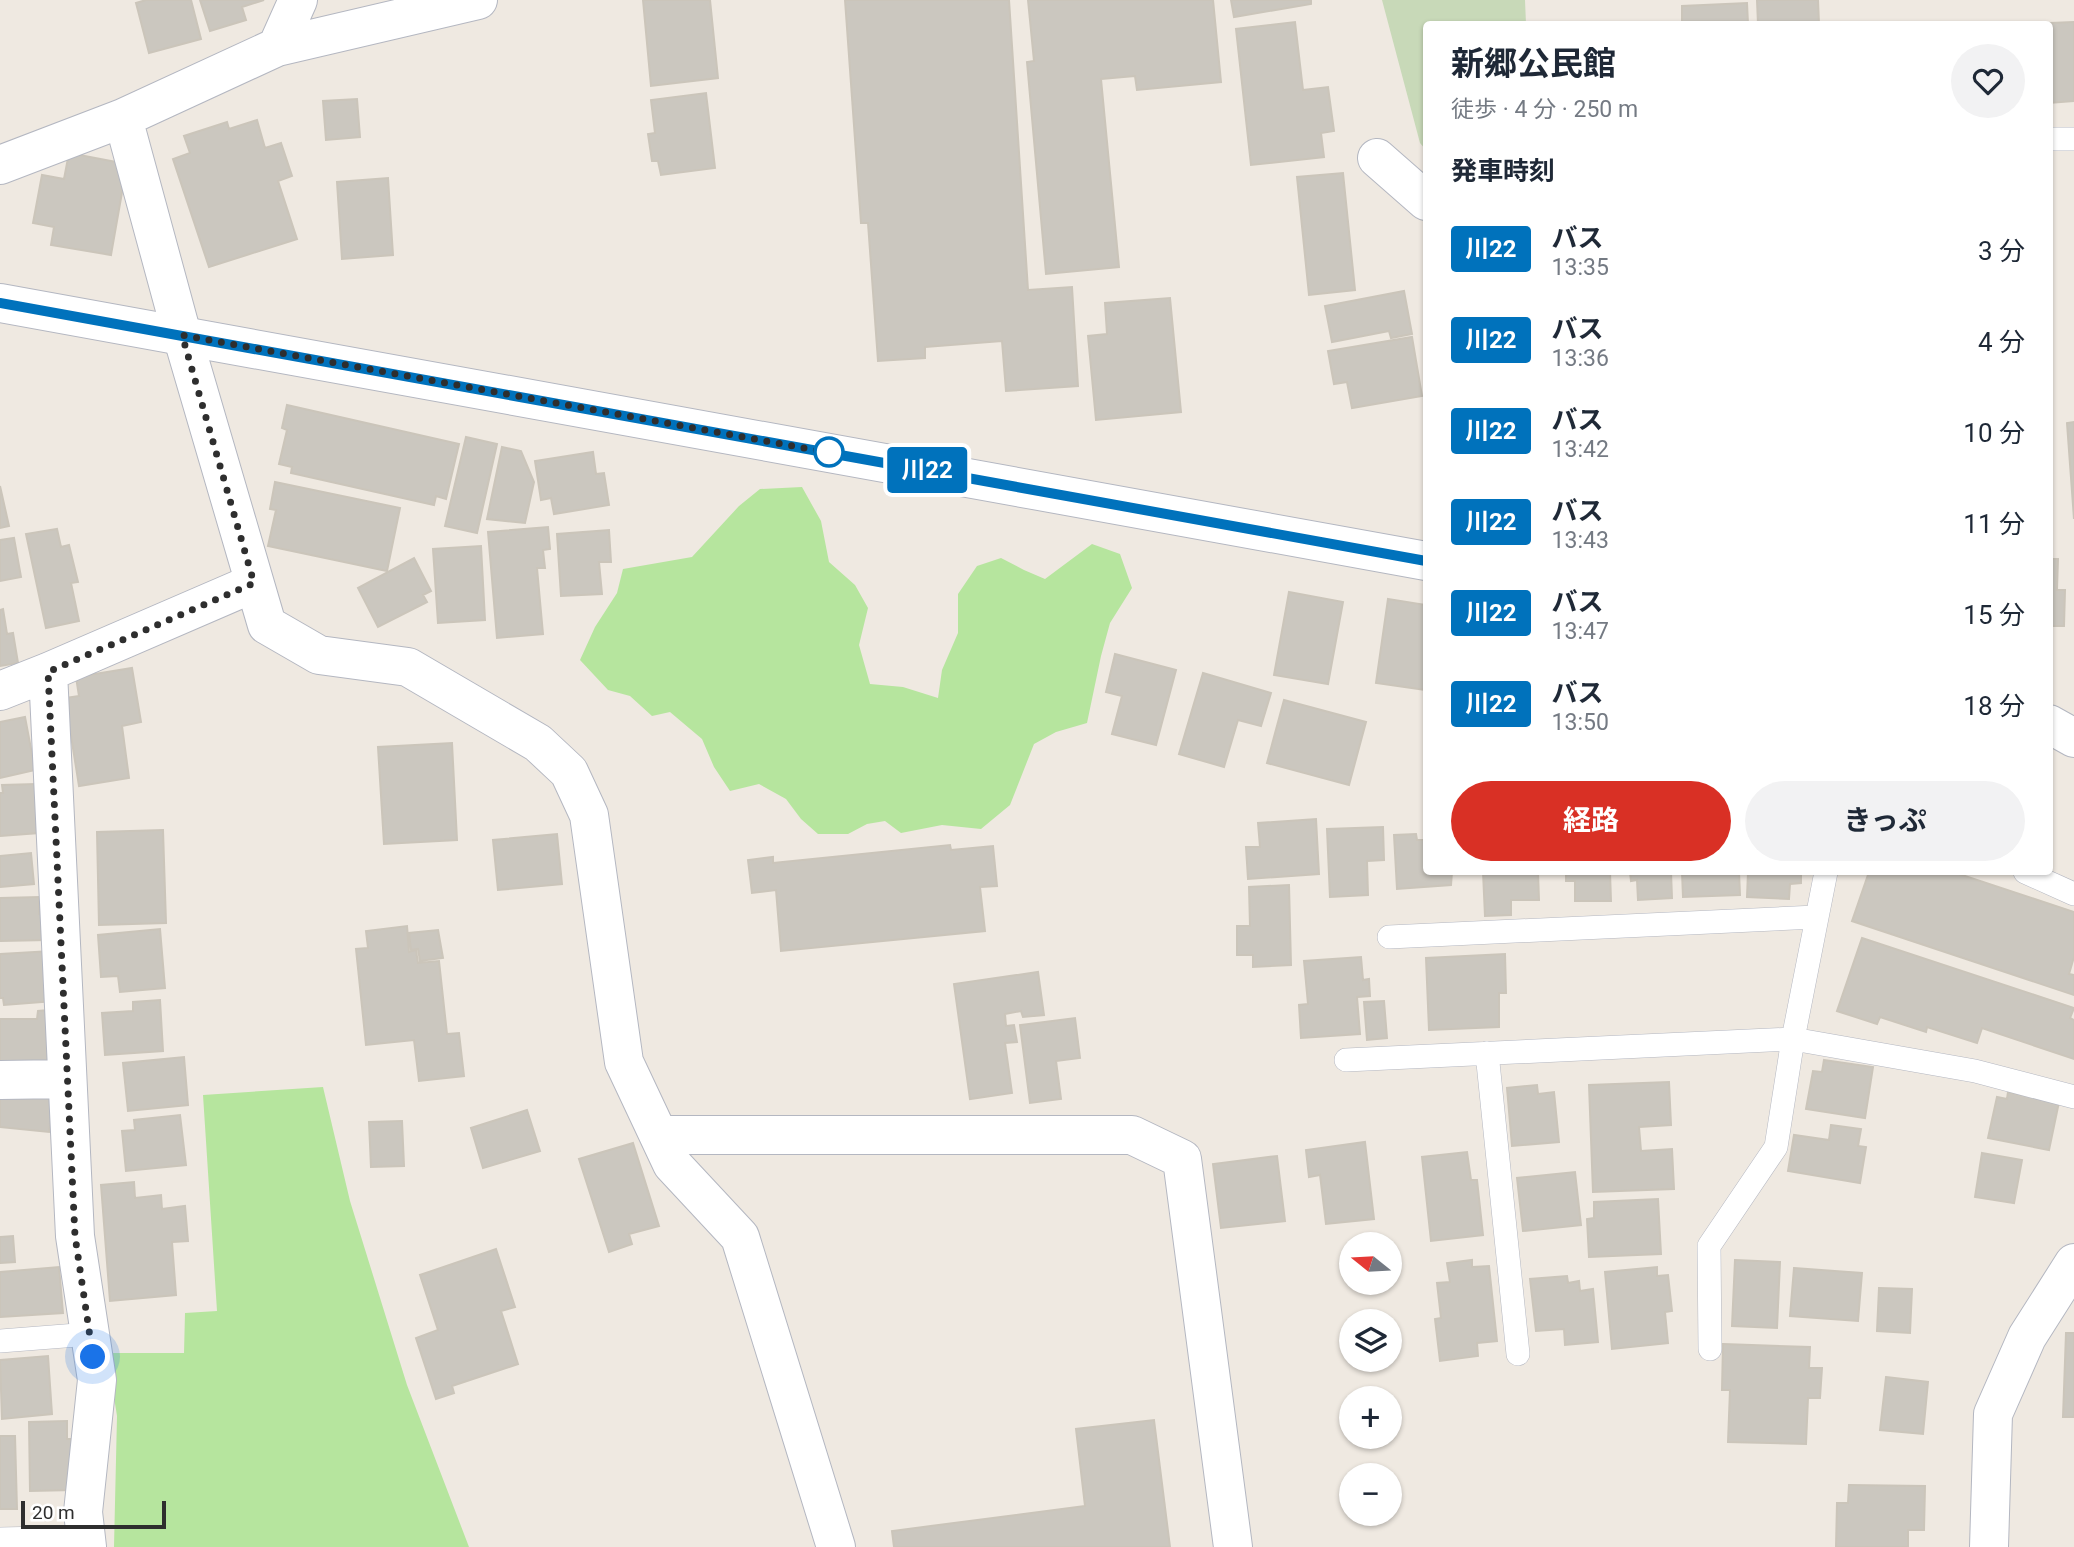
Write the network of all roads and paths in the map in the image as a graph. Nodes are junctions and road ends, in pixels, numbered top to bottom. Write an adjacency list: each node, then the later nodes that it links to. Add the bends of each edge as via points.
1 (298, 0): 3 (street)
2 (478, 0): 3 (street)
3 (277, 47): 4 (street)
4 (123, 118): 8 (street); 11 (street)
5 (2053, 139): 6 (lane)
6 (2074, 139)
7 (1377, 158): 9 (street)
8 (0, 165)
9 (1423, 198)
10 (0, 303): 11 (street)
11 (182, 335): 12 (street); 13 (street)
12 (1423, 560)
13 (254, 583): 14 (street); 29 (street, via 267,625 319,655 408,667 538,743 569,772 589,815 624,1062)
14 (48, 672): 15 (street); 26 (street)
15 (0, 691)
16 (2053, 726): 17 (street)
17 (2074, 738)
18 (1825, 875): 21 (lane)
19 (2032, 875): 20 (lane)
20 (2074, 894)
21 (1816, 917): 22 (lane); 23 (lane)
22 (1388, 937)
23 (1793, 1039): 24 (lane); 28 (lane, via 1975,1071); 33 (lane, via 1776,1147 1709,1246)
24 (1487, 1053): 25 (lane); 34 (lane)
25 (1346, 1060)
26 (67, 1079): 27 (street); 31 (street, via 75,1236)
27 (0, 1080)
28 (2074, 1097)
29 (659, 1135): 37 (street, via 672,1164 740,1237); 38 (street, via 1132,1135 1182,1158)
30 (2074, 1263): 39 (street, via 2027,1337 1993,1414)
31 (90, 1334): 32 (lane); 36 (street, via 97,1380 83,1512)
32 (0, 1341)
33 (1710, 1349)
34 (1518, 1354)
35 (0, 1538): 36 (lane)
36 (86, 1542)
37 (836, 1547)
38 (1233, 1547)
39 (1989, 1547)

